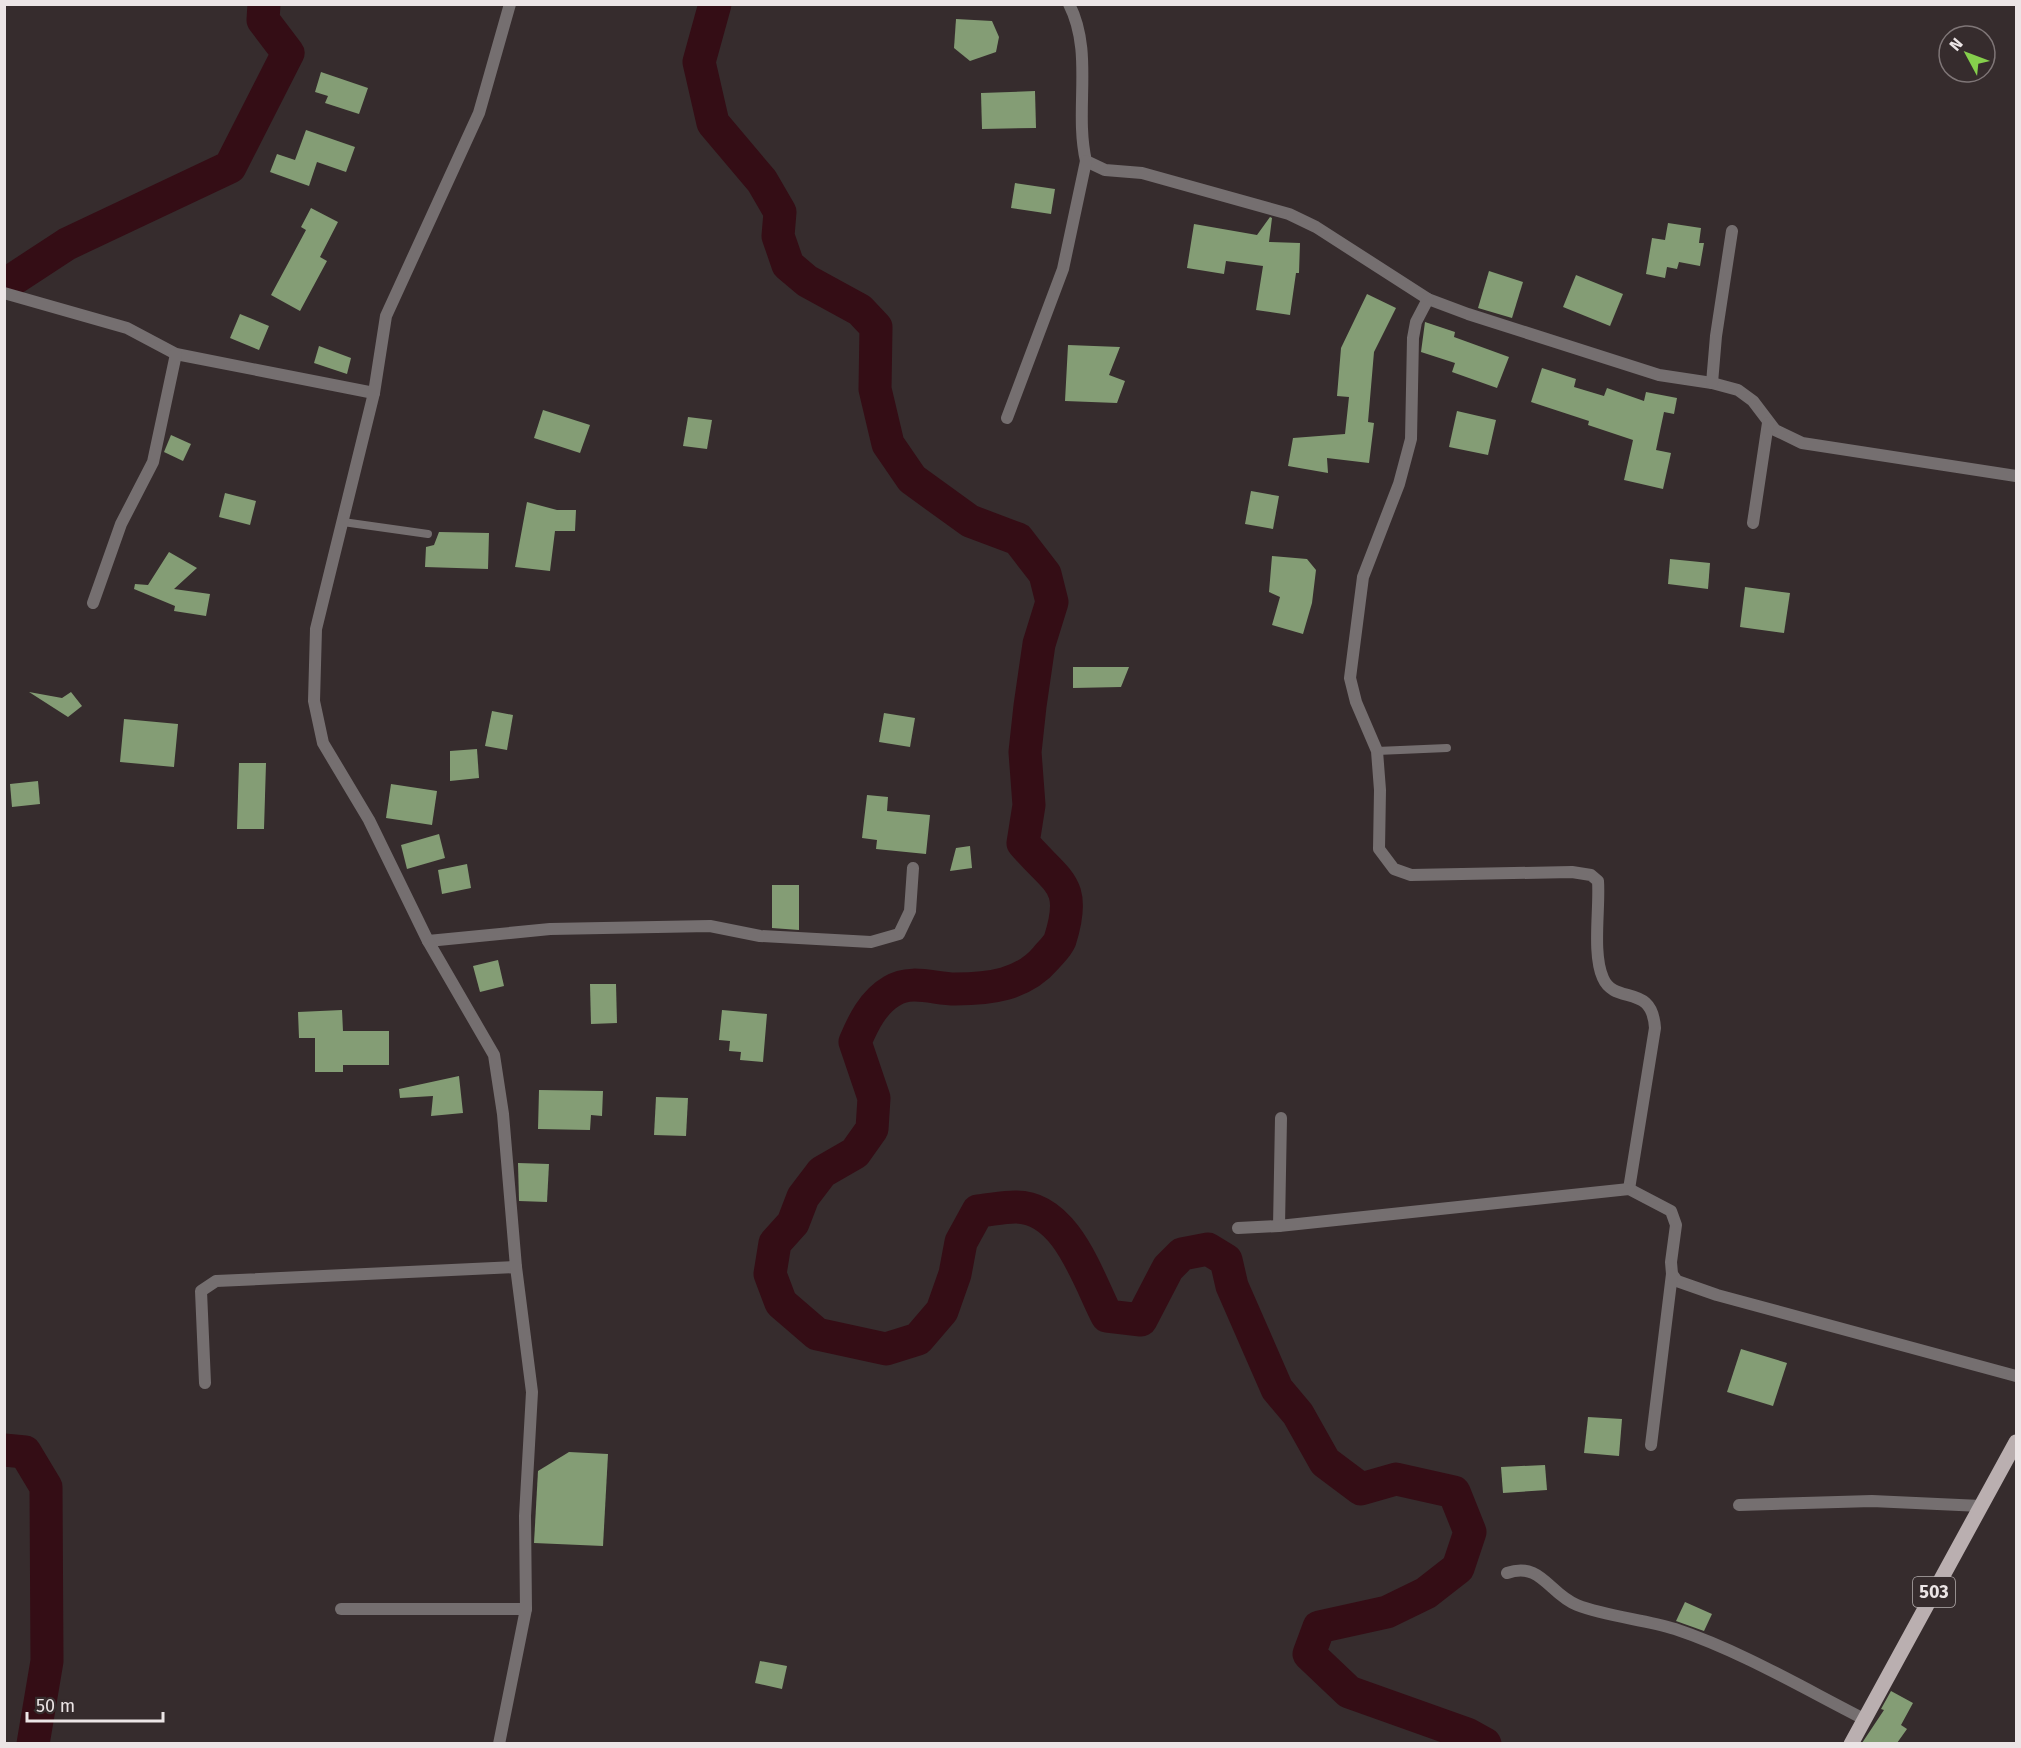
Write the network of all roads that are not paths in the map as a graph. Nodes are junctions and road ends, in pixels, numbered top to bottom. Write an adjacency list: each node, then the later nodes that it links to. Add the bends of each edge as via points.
1 (510, 4): 9 (street, via 479,113 386,316)
2 (1069, 4): 3 (street, via 1078,21 1083,69 1080,138)
3 (1086, 160): 6 (street, via 1105,170 1142,173 1289,214 1317,227); 10 (street, via 1064,269)
4 (1732, 231): 8 (street)
5 (4, 293): 7 (street, via 127,328)
6 (1428, 299): 8 (street, via 1638,369); 18 (street, via 1413,338 1411,439 1399,484 1363,577 1353,647 1350,678)
7 (176, 354): 9 (street); 16 (street, via 153,462 121,524)
8 (1712, 383): 11 (street, via 1738,390 1753,401)
9 (374, 393): 13 (street)
10 (1007, 418)
11 (1768, 423): 12 (street, via 1784,436 1802,443); 14 (street)
12 (2016, 476)
13 (343, 522): 15 (lane); 20 (street, via 316,629 316,712 323,743 369,820)
14 (1753, 523)
15 (428, 534)
16 (93, 603)
17 (1447, 748): 18 (lane)
18 (1377, 751): 22 (street, via 1379,849 1394,869 1411,875 1572,872 1591,875 1598,881 1599,961 1603,979 1610,988 1644,1001 1654,1014)
19 (913, 868): 20 (street, via 910,911 899,934 871,942 760,936 710,926 550,929)
20 (428, 941): 25 (street, via 494,1055)
21 (1281, 1118): 23 (street)
22 (1629, 1189): 23 (street); 26 (street, via 1671,1211 1676,1225)
23 (1279, 1227): 24 (street)
24 (1238, 1228)
25 (516, 1267): 28 (street, via 216,1281 201,1291); 35 (street, via 532,1392 525,1516)
26 (1672, 1274): 27 (street, via 1677,1281 1718,1295); 29 (street)
27 (2016, 1376)
28 (205, 1383)
29 (1651, 1445)
30 (2014, 1450): 32 (main road, 503)
31 (1739, 1505): 32 (street, via 1872,1501)
32 (1981, 1506): 36 (main road, 503)
33 (1507, 1573): 36 (street, via 1520,1569 1535,1572 1576,1605 1674,1629 1728,1650)
34 (340, 1609): 35 (street)
35 (526, 1609): 37 (street)
36 (1864, 1719): 38 (main road, 503)
37 (499, 1743)
38 (1851, 1743)

